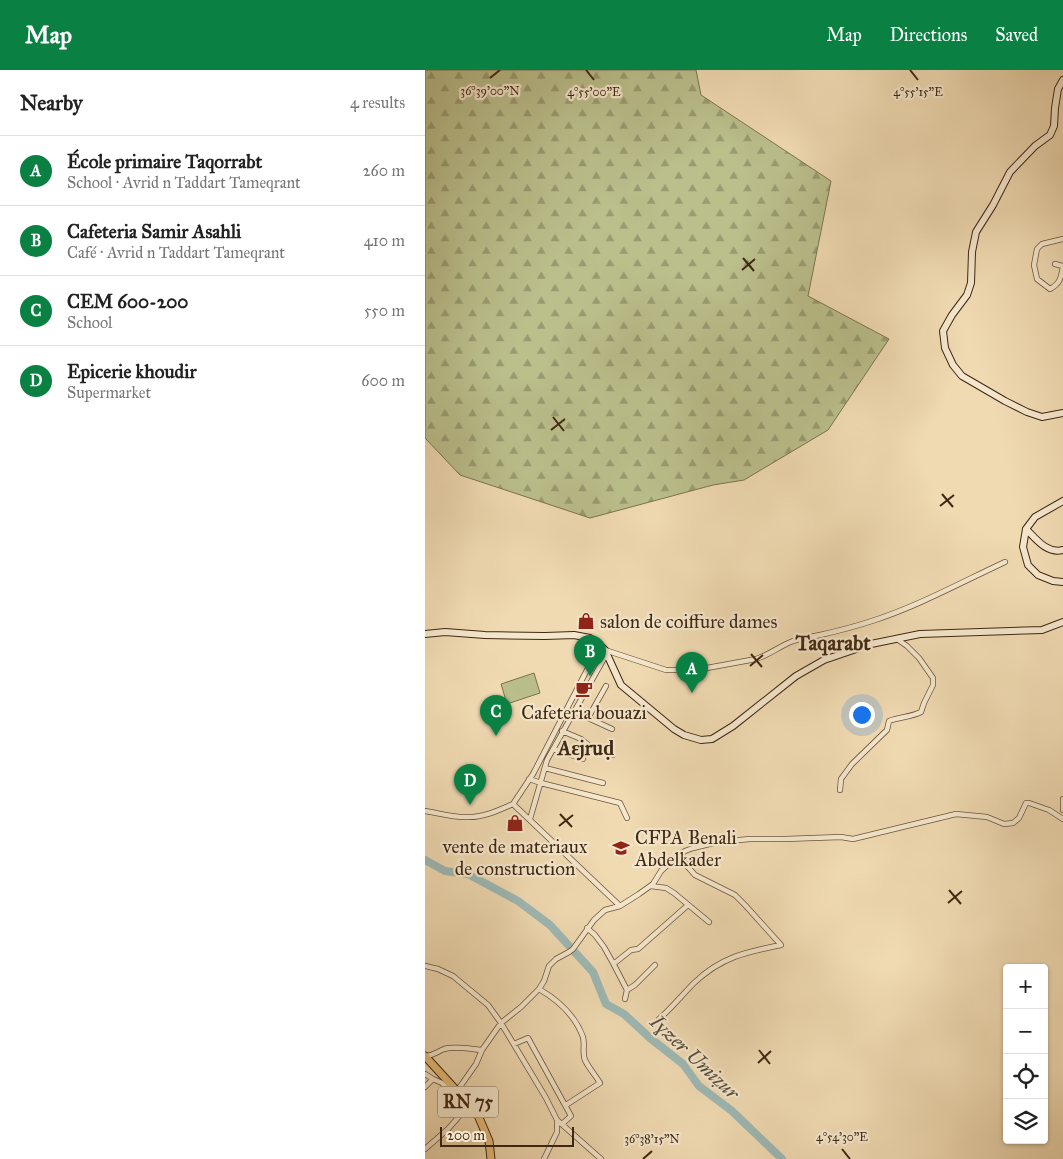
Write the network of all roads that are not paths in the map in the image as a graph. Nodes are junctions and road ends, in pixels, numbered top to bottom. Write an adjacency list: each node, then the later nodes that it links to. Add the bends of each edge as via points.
1 (1063, 80): 5 (main road, via 1058,89 1050,135 1010,172 976,232 967,296 943,332 945,348 962,376 1027,412 1042,417)
2 (1063, 238): 4 (street, via 1041,244 1037,249 1034,265 1037,279 1050,289 1061,278)
3 (1055, 264): 4 (street)
4 (1063, 266)
5 (1063, 412)
6 (1063, 501): 7 (main road, via 1035,517)
7 (1026, 529): 8 (main road, via 1048,549); 10 (main road, via 1023,546 1028,565 1038,575)
8 (1063, 550)
9 (1005, 562): 15 (street, via 889,615 794,641 756,660 696,670 666,670)
10 (1063, 582)
11 (1063, 622): 13 (main road, via 1042,630 920,634)
12 (425, 634): 14 (main road, via 574,635 590,638)
13 (897, 639): 15 (main road, via 824,660 796,676 733,726 713,739 701,740 673,729 621,685); 30 (street, via 919,658 933,678 933,685 921,712 889,721 887,730 841,779)
14 (600, 645): 15 (main road); 17 (street)
15 (606, 652): 18 (street)
16 (606, 686): 19 (street)
17 (567, 709): 18 (street); 20 (street)
18 (574, 711): 19 (street); 22 (street)
19 (588, 718): 21 (street)
20 (556, 729): 22 (street); 27 (street)
21 (613, 729)
22 (563, 732): 23 (street); 24 (street)
23 (553, 750): 25 (street); 26 (street)
24 (613, 755)
25 (583, 758)
26 (545, 768): 28 (street); 29 (street)
27 (529, 779): 28 (street); 32 (street)
28 (541, 783): 35 (street, via 621,803); 36 (street)
29 (603, 783)
30 (840, 790)
31 (1063, 798): 33 (street)
32 (513, 804): 34 (street, via 480,816); 36 (street)
33 (1063, 810)
34 (425, 811)
35 (627, 818)
36 (530, 819): 41 (street)
37 (1063, 819): 38 (street, via 1049,810 1026,803 1013,823 956,814 853,839 718,842)
38 (680, 855): 39 (street); 50 (street, via 695,875 735,895 781,945 729,958 711,969)
39 (649, 886): 40 (street, via 667,888); 41 (street)
40 (688, 905): 42 (street); 44 (street, via 638,949 631,950)
41 (620, 906): 43 (street, via 605,910)
42 (709, 922)
43 (587, 928): 44 (street, via 600,941); 47 (street, via 573,949 549,966)
44 (613, 963): 48 (street)
45 (655, 965): 48 (street)
46 (425, 966): 51 (street, via 453,976 488,1005)
47 (539, 989): 51 (street); 60 (street, via 563,1006 576,1022 583,1038 585,1060 600,1083)
48 (627, 990): 49 (street)
49 (625, 999)
50 (659, 1020)
51 (501, 1023): 52 (street); 53 (street)
52 (513, 1044): 60 (street, via 528,1038); 61 (street)
53 (482, 1050): 54 (street, via 444,1049 433,1056); 58 (street)
54 (425, 1056): 58 (main road, RN 75)
55 (425, 1074): 56 (street)
56 (433, 1079): 57 (street); 58 (street, via 451,1092)
57 (425, 1087)
58 (457, 1091): 59 (main road, RN 75)
59 (470, 1104): 63 (street); 64 (main road, RN 75, via 489,1141)
60 (566, 1105): 62 (street, via 571,1116)
61 (557, 1120): 62 (street); 65 (street, via 557,1132)
62 (562, 1124): 66 (street)
63 (425, 1149)
64 (491, 1159)
65 (544, 1159)
66 (601, 1159)

